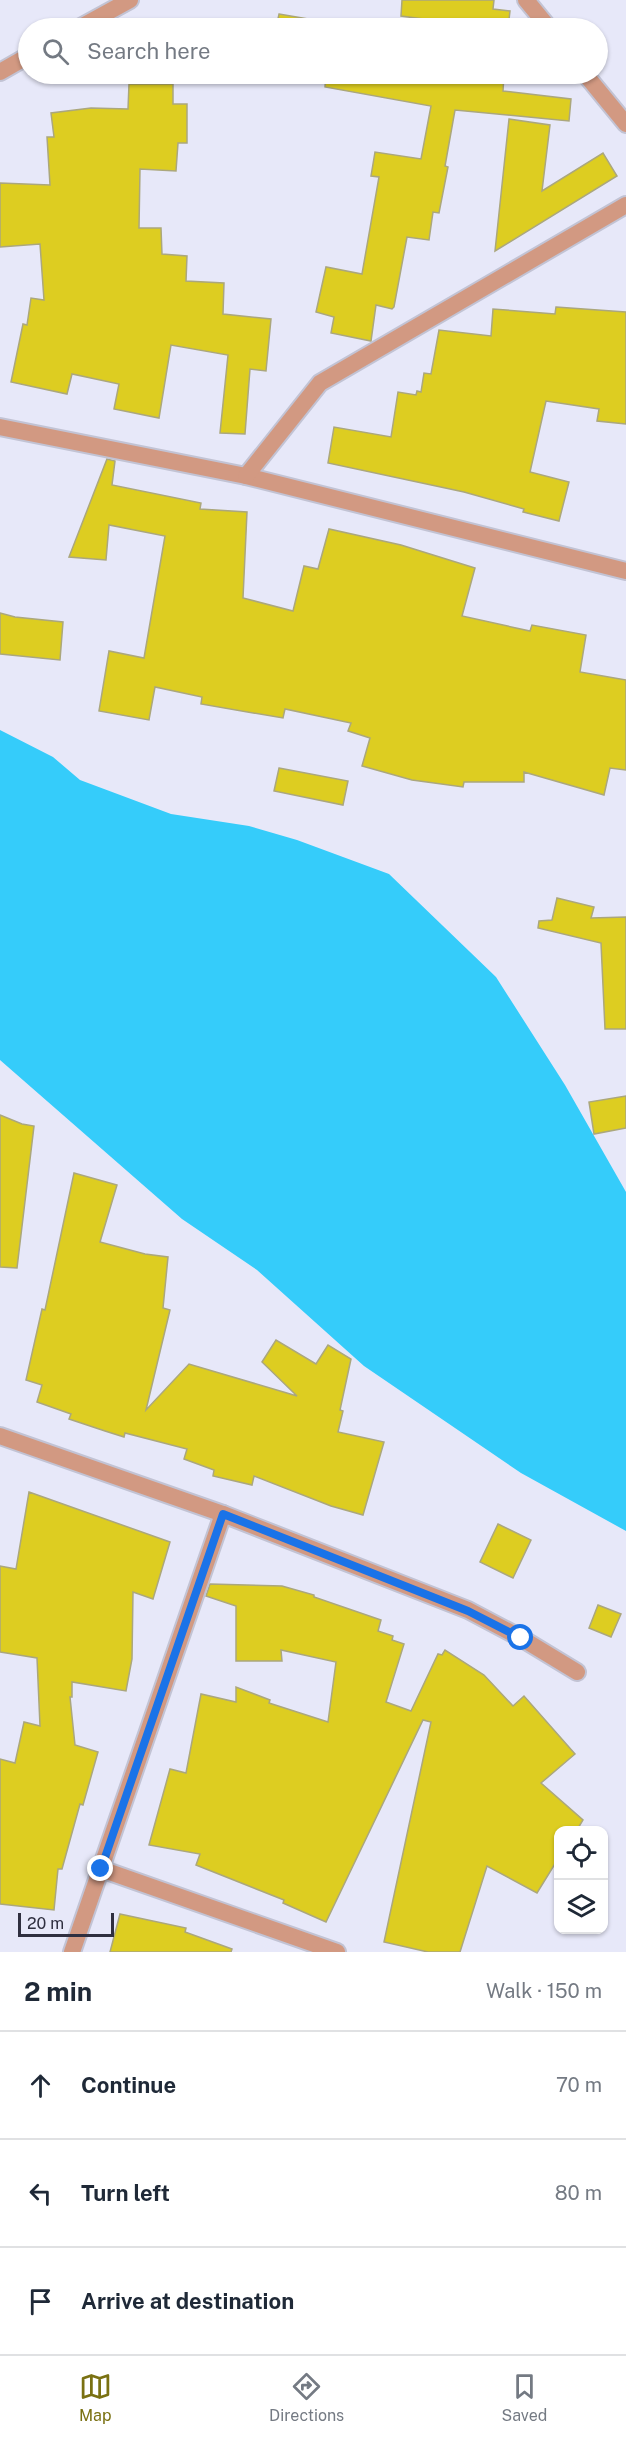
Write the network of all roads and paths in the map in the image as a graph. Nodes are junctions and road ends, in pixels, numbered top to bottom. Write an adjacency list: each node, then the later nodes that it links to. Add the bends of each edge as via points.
1 (130, 0): 3 (street)
2 (526, 0): 4 (street)
3 (97, 18)
4 (541, 18)
5 (18, 62): 6 (street)
6 (0, 72)
7 (593, 84): 8 (street)
8 (626, 124)
9 (626, 205): 11 (street, via 320,383)
10 (0, 427): 11 (street)
11 (246, 476): 12 (street)
12 (626, 571)
13 (0, 1436): 14 (street)
14 (223, 1514): 15 (street, via 468,1611); 16 (street)
15 (577, 1672)
16 (101, 1869): 17 (street); 18 (street)
17 (72, 1952)
18 (337, 1952)

